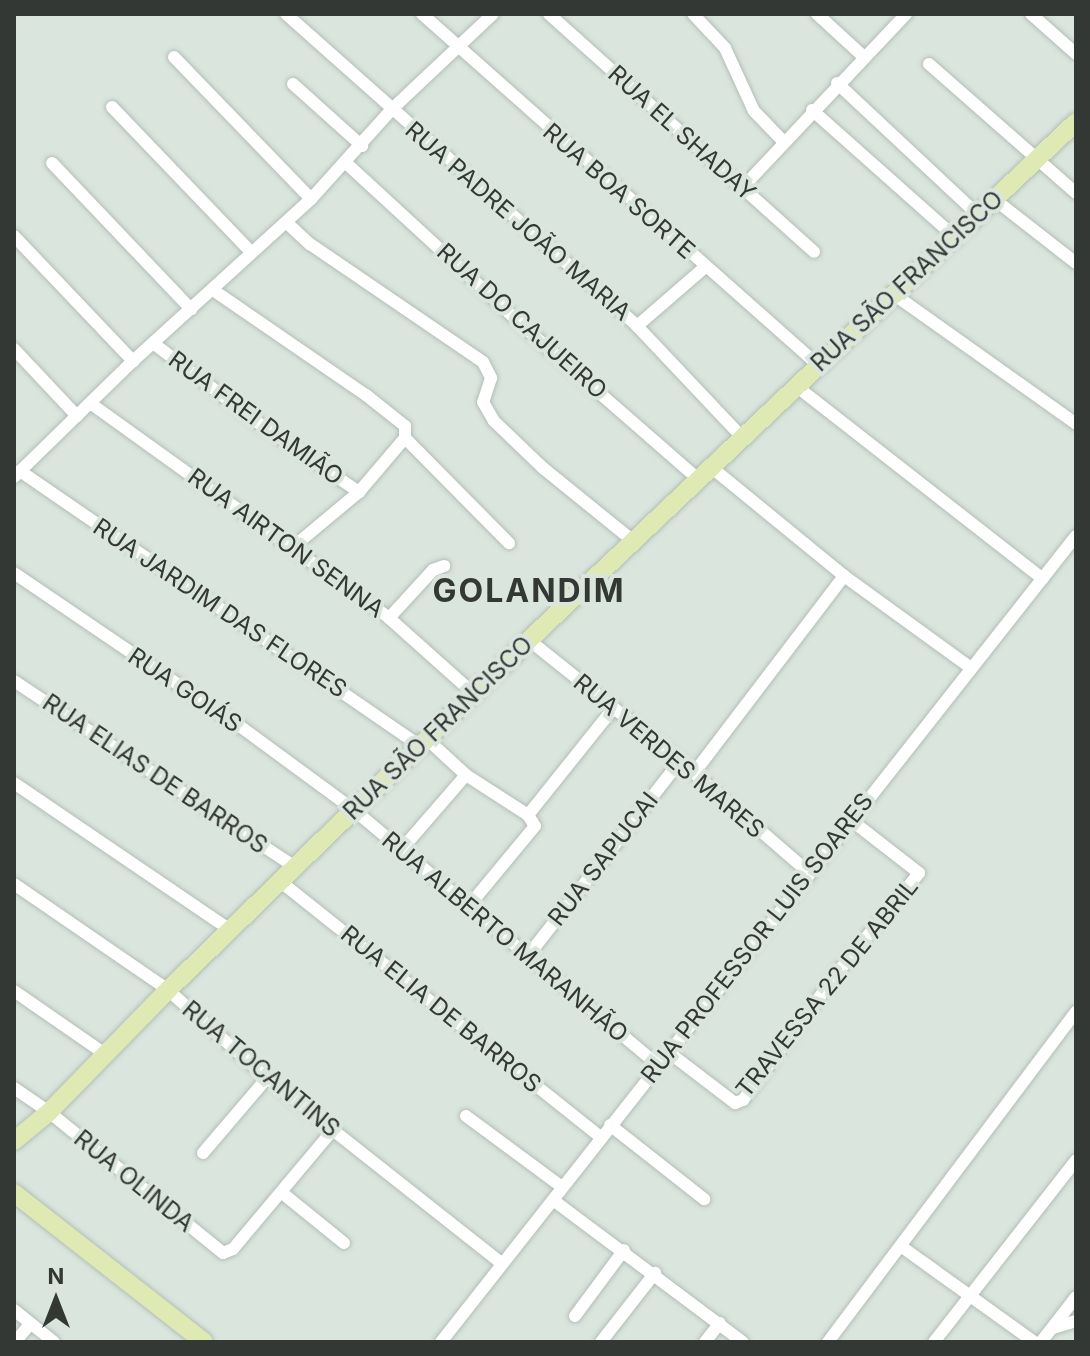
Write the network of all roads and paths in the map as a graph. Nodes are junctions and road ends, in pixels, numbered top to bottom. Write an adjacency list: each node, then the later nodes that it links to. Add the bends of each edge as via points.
1 (286, 14): 17 (street, RUA PADRE JOÃO MARIA)
2 (422, 14): 9 (street, RUA BOA SORTE)
3 (493, 14): 9 (street)
4 (549, 14): 25 (street, RUA EL SHADAY)
5 (693, 14): 20 (street, via 725,48 754,111)
6 (817, 14): 12 (street)
7 (906, 14): 12 (street)
8 (1031, 14): 10 (street)
9 (455, 46): 17 (street); 36 (street, RUA BOA SORTE)
10 (1076, 54)
11 (174, 57): 27 (street)
12 (864, 57): 14 (street)
13 (929, 64): 22 (street)
14 (837, 83): 18 (street); 29 (street)
15 (293, 84): 21 (street)
16 (112, 107): 33 (street)
17 (391, 110): 21 (street); 40 (street, RUA PADRE JOÃO MARIA)
18 (812, 110): 20 (street); 32 (street)
19 (1076, 122): 22 (street, RUA SÃO FRANCISCO)
20 (783, 141): 25 (street)
21 (362, 146): 24 (street)
22 (1037, 161): 26 (street); 28 (street, RUA SÃO FRANCISCO)
23 (52, 163): 39 (street)
24 (346, 163): 27 (street); 52 (street, RUA DO CAJUEIRO, via 533,335)
25 (743, 187): 34 (street, RUA EL SHADAY)
26 (1076, 193)
27 (311, 199): 30 (street)
28 (994, 199): 29 (street, RUA SÃO FRANCISCO); 35 (street)
29 (977, 214): 32 (street, RUA SÃO FRANCISCO)
30 (286, 222): 33 (street); 55 (street, via 321,252 483,362 491,378 483,402 494,421)
31 (14, 236): 43 (street)
32 (954, 236): 38 (street, RUA SÃO FRANCISCO)
33 (251, 252): 37 (street)
34 (814, 252)
35 (1076, 263)
36 (705, 267): 40 (street); 44 (street, RUA BOA SORTE)
37 (213, 290): 39 (street); 50 (street, via 366,395 405,426)
38 (892, 293): 44 (street, RUA SÃO FRANCISCO); 48 (street)
39 (191, 309): 41 (street)
40 (637, 326): 49 (street, RUA PADRE JOÃO MARIA)
41 (153, 343): 43 (street); 53 (street, RUA FREI DAMIÃO)
42 (14, 349): 47 (street)
43 (133, 361): 46 (street)
44 (818, 365): 45 (street, RUA SÃO FRANCISCO)
45 (796, 386): 49 (street, RUA SÃO FRANCISCO); 61 (street)
46 (90, 403): 47 (street); 57 (street, RUA AIRTON SENNA)
47 (77, 416): 51 (street)
48 (1076, 424)
49 (742, 437): 52 (street, RUA SÃO FRANCISCO)
50 (405, 438): 53 (street); 56 (street)
51 (18, 469): 68 (street, RUA JARDIM DAS FLORES)
52 (704, 473): 55 (street, RUA SÃO FRANCISCO); 60 (street, RUA DO CAJUEIRO)
53 (359, 492): 57 (street)
54 (1076, 536): 61 (street, RUA PROFESSOR LUIS SOARES)
55 (633, 541): 63 (street, RUA SÃO FRANCISCO)
56 (509, 543)
57 (293, 547): 62 (street, RUA AIRTON SENNA)
58 (444, 566): 62 (street, via 433,570)
59 (14, 573): 73 (street, RUA GOIÁS)
60 (844, 576): 64 (street, RUA DO CAJUEIRO); 70 (street)
61 (1043, 579): 64 (street, RUA PROFESSOR LUIS SOARES)
62 (389, 618): 66 (street, RUA AIRTON SENNA)
63 (529, 640): 66 (street, RUA SÃO FRANCISCO); 67 (street, RUA VERDES MARES)
64 (971, 668): 75 (street, RUA PROFESSOR LUIS SOARES)
65 (14, 681): 77 (street, RUA ELIAS DE BARROS)
66 (473, 693): 68 (street, RUA SÃO FRANCISCO)
67 (613, 709): 69 (street, RUA VERDES MARES); 74 (street)
68 (423, 743): 71 (street, RUA JARDIM DAS FLORES); 73 (street, RUA SÃO FRANCISCO)
69 (680, 761): 70 (street, RUA VERDES MARES); 83 (street, RUA SAPUCAI)
70 (694, 773): 78 (street, RUA VERDES MARES)
71 (466, 775): 74 (street, RUA JARDIM DAS FLORES); 76 (street)
72 (14, 783): 82 (street)
73 (354, 810): 76 (street, RUA ALBERTO MARANHÃO); 77 (street, RUA SÃO FRANCISCO)
74 (528, 815): 81 (street, via 535,826 529,836)
75 (851, 820): 78 (street, RUA PROFESSOR LUIS SOARES); 87 (street, TRAVESSA 22 DE ABRIL, via 919,873 743,1100 735,1103)
76 (401, 850): 81 (street, RUA ALBERTO MARANHÃO)
77 (295, 867): 79 (street, RUA SÃO FRANCISCO)
78 (808, 872): 87 (street, RUA PROFESSOR LUIS SOARES)
79 (281, 882): 82 (street, RUA SÃO FRANCISCO); 96 (street, RUA ELIA DE BARROS)
80 (14, 884): 84 (street, RUA TOCANTINS)
81 (468, 907): 83 (street, RUA ALBERTO MARANHÃO)
82 (230, 930): 84 (street, RUA SÃO FRANCISCO)
83 (527, 957): 89 (street, RUA ALBERTO MARANHÃO)
84 (168, 990): 88 (street, RUA SÃO FRANCISCO); 90 (street, RUA TOCANTINS)
85 (14, 991): 88 (street)
86 (1076, 1012): 106 (street)
87 (667, 1051): 89 (street, RUA PROFESSOR LUIS SOARES)
88 (105, 1054): 92 (street, RUA SÃO FRANCISCO)
89 (657, 1064): 94 (street, RUA PROFESSOR LUIS SOARES)
90 (267, 1078): 95 (street, RUA TOCANTINS); 98 (street)
91 (14, 1088): 92 (street, RUA OLINDA)
92 (49, 1112): 97 (street, RUA SÃO FRANCISCO); 101 (street, RUA OLINDA, via 225,1253)
93 (466, 1116): 100 (street)
94 (610, 1125): 96 (street, RUA PROFESSOR LUIS SOARES); 103 (street)
95 (333, 1130): 101 (street); 108 (street, RUA TOCANTINS)
96 (601, 1137): 100 (street, RUA PROFESSOR LUIS SOARES)
97 (14, 1141)
98 (203, 1153)
99 (1076, 1160): 110 (street)
100 (562, 1187): 104 (street, RUA PROFESSOR LUIS SOARES)
101 (281, 1192): 105 (street)
102 (14, 1193): 120 (street)
103 (704, 1199)
104 (553, 1200): 107 (street); 108 (street, RUA PROFESSOR LUIS SOARES)
105 (344, 1243)
106 (902, 1247): 110 (street); 125 (street)
107 (624, 1250): 109 (street); 113 (street)
108 (501, 1263): 121 (street, RUA PROFESSOR LUIS SOARES)
109 (655, 1273): 115 (street); 122 (street)
110 (971, 1296): 126 (street); 127 (street)
111 (1076, 1297): 117 (street)
112 (14, 1310): 116 (street)
113 (575, 1316)
114 (1076, 1321): 117 (street)
115 (720, 1323): 123 (street); 124 (street)
116 (30, 1324): 118 (street); 119 (street)
117 (1053, 1328): 128 (street)
118 (15, 1342)
119 (54, 1342)
120 (204, 1342)
121 (441, 1342)
122 (601, 1342)
123 (705, 1342)
124 (743, 1342)
125 (828, 1342)
126 (934, 1342)
127 (1034, 1342)
128 (1041, 1342)

